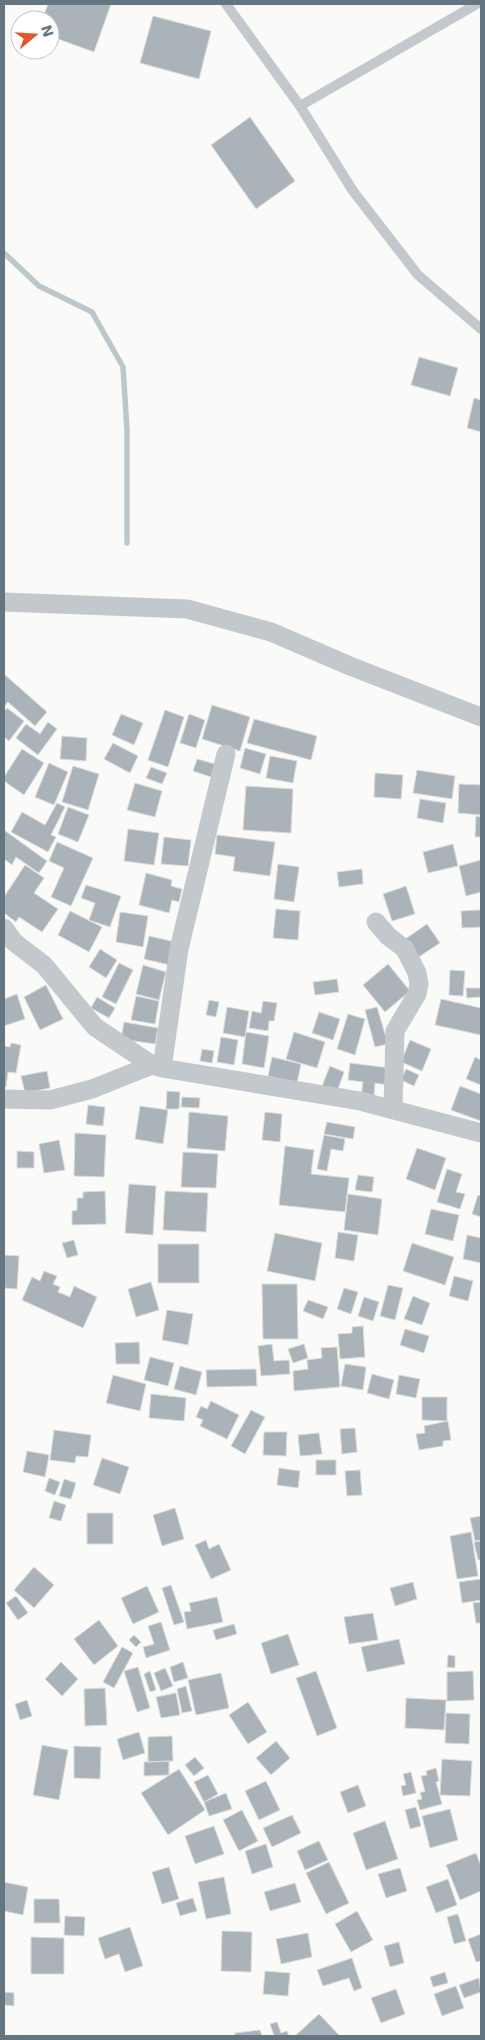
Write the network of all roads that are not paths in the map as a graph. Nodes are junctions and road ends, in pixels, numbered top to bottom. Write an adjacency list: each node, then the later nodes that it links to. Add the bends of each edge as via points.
1 (226, 4): 3 (lane)
2 (477, 4): 3 (lane)
3 (300, 106): 4 (lane, via 353,191 418,275)
4 (481, 329)
5 (4, 602): 6 (street, via 187,609 271,632)
6 (481, 717)
7 (226, 754): 10 (street, via 179,949)
8 (376, 922): 12 (street, via 405,949 419,984 417,994 395,1031)
9 (4, 928): 10 (street, via 14,942 44,964 95,1027)
10 (157, 1066): 11 (street, via 50,1100); 12 (street, via 360,1101)
11 (4, 1099)
12 (393, 1110): 13 (street)
13 (481, 1134)

